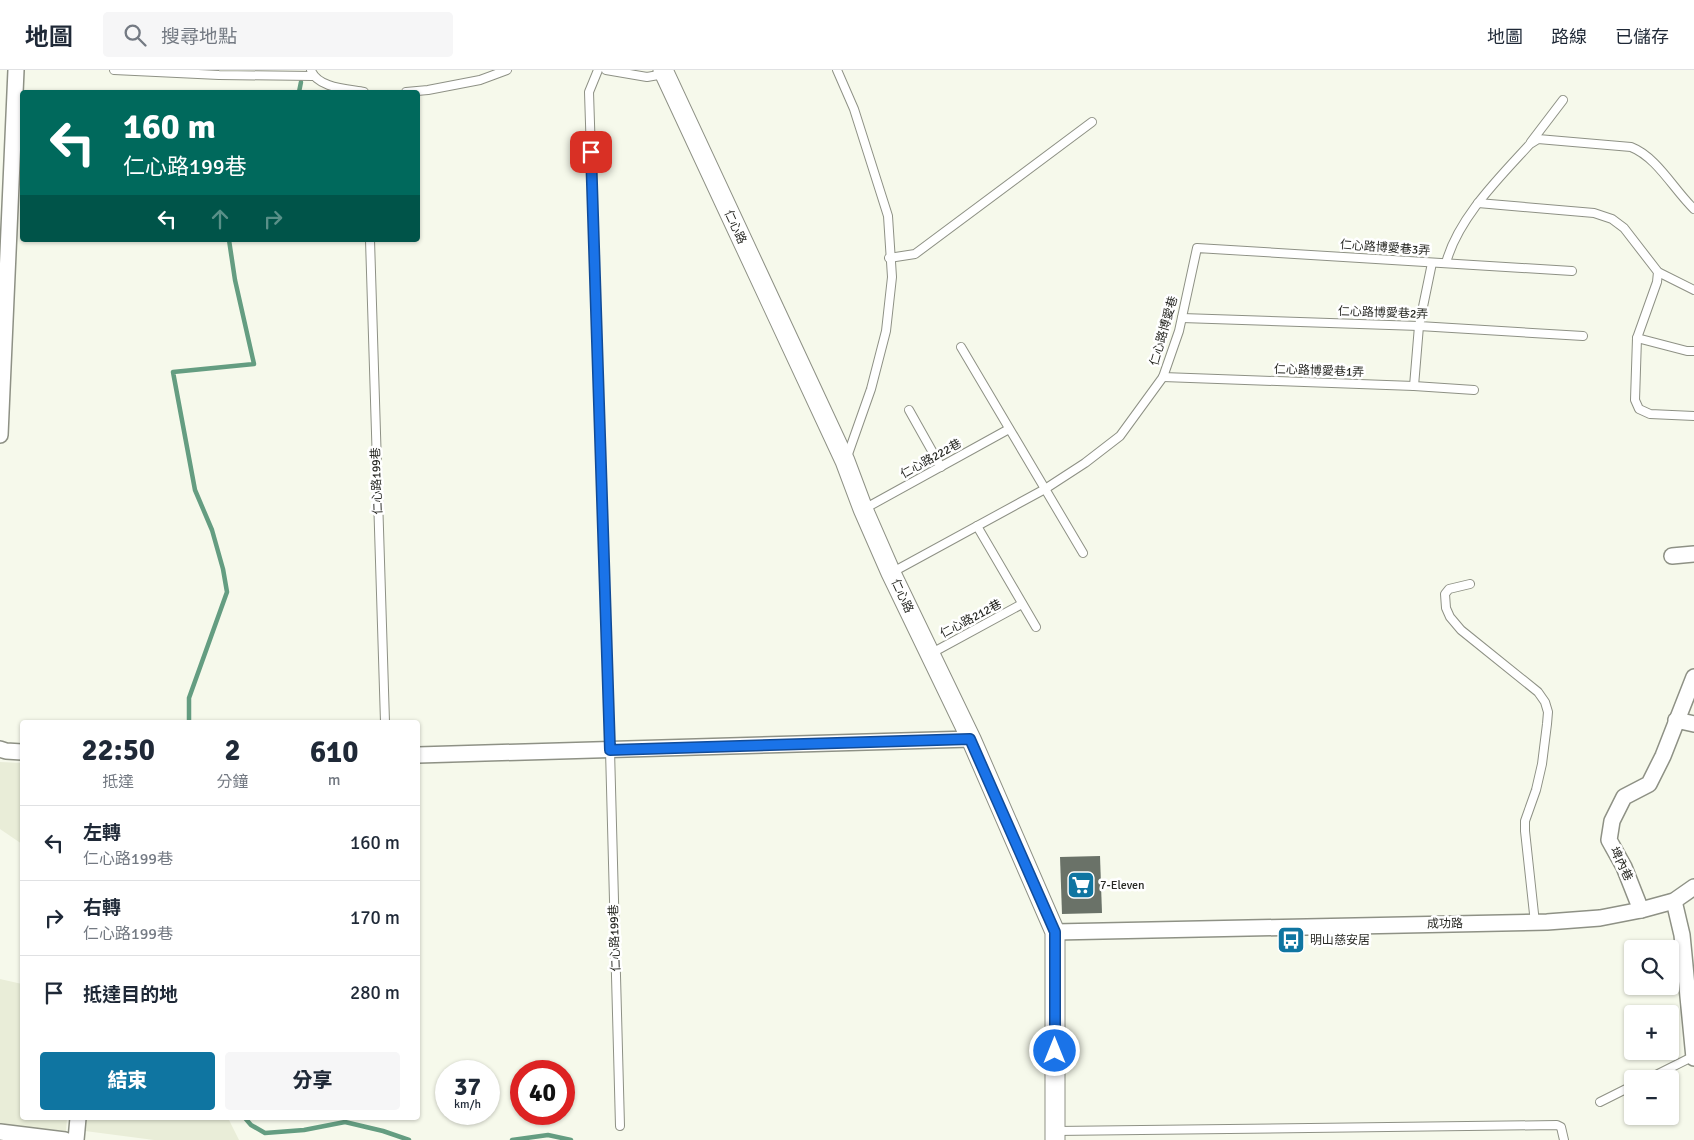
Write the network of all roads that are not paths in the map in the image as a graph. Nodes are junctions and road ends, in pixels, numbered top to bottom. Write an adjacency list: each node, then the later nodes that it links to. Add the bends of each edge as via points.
1 (16, 70): 37 (street)
2 (114, 70): 7 (lane)
3 (507, 70): 11 (lane, via 480,80)
4 (598, 70): 57 (lane, 仁心路199巷, via 589,92)
5 (606, 70): 8 (lane, via 647,77)
6 (837, 70): 19 (lane, via 854,109 888,216)
7 (220, 72): 9 (lane)
8 (663, 72): 38 (street, 仁心路)
9 (312, 73): 10 (lane, via 322,83)
10 (355, 90)
11 (420, 91)
12 (1563, 100): 14 (lane)
13 (1092, 122): 19 (lane, via 915,254)
14 (1530, 144): 15 (lane); 16 (lane, via 1538,139 1640,150)
15 (1478, 203): 21 (lane, via 1450,249); 23 (lane, via 1594,213 1612,219 1624,228)
16 (1694, 209)
17 (370, 242): 52 (lane, 仁心路199巷)
18 (1197, 248): 20 (lane, 仁心路博愛巷3弄); 25 (lane, 仁心路博愛巷)
19 (890, 258): 38 (lane, via 892,277 886,331 871,389)
20 (1432, 262): 21 (lane, 仁心路博愛巷3弄); 26 (lane)
21 (1446, 263): 22 (lane, 仁心路博愛巷3弄)
22 (1572, 271)
23 (1658, 272): 24 (lane); 28 (lane)
24 (1694, 290)
25 (1182, 318): 26 (lane, 仁心路博愛巷2弄); 31 (lane, 仁心路博愛巷)
26 (1419, 326): 27 (lane, 仁心路博愛巷2弄); 32 (lane)
27 (1583, 336)
28 (1637, 338): 30 (lane); 35 (lane, via 1636,400 1639,409 1650,414)
29 (961, 347): 36 (lane)
30 (1694, 351)
31 (1162, 377): 32 (lane, 仁心路博愛巷1弄); 40 (lane, 仁心路博愛巷, via 1120,436)
32 (1414, 386): 33 (lane, 仁心路博愛巷1弄)
33 (1474, 390)
34 (909, 410): 39 (lane)
35 (1694, 416)
36 (1009, 429): 39 (lane, 仁心路222巷); 40 (lane)
37 (0, 435)
38 (845, 461): 41 (street, 仁心路)
39 (941, 466): 41 (lane, 仁心路222巷)
40 (1045, 489): 42 (lane); 43 (lane)
41 (864, 509): 46 (street, 仁心路)
42 (977, 526): 46 (lane); 48 (lane, 仁心路212巷)
43 (1083, 553)
44 (1694, 554): 45 (street)
45 (1672, 556)
46 (892, 573): 50 (street, 仁心路)
47 (1470, 584): 63 (lane, via 1449,589 1445,594 1450,618 1538,692 1548,712 1542,764 1525,821)
48 (1022, 604): 49 (lane, 仁心路212巷); 50 (lane, 仁心路212巷)
49 (1036, 627)
50 (930, 654): 55 (street, 仁心路)
51 (1694, 677): 53 (street, 埤內巷)
52 (385, 720)
53 (1676, 720): 54 (street); 62 (street, 埤內巷, via 1649,784 1624,797 1612,821 1609,840)
54 (1694, 724)
55 (970, 739): 57 (street); 64 (street, 仁心路)
56 (0, 749): 58 (street)
57 (610, 750): 59 (street); 70 (lane, 仁心路199巷)
58 (20, 752)
59 (420, 755)
60 (1694, 887): 61 (street)
61 (1674, 901): 62 (street, 成功路); 65 (street, via 1682,935)
62 (1642, 910): 63 (street, 成功路, via 1600,918)
63 (1536, 922): 64 (street, 成功路)
64 (1055, 932): 72 (street, 仁心路)
65 (1694, 1057): 66 (lane)
66 (1667, 1070)
67 (1624, 1090): 68 (lane)
68 (1600, 1102)
69 (78, 1120): 74 (street)
70 (620, 1126)
71 (0, 1132): 73 (street)
72 (1055, 1135): 75 (lane, via 1557,1125 1561,1127)
73 (65, 1140)
74 (76, 1140)
75 (1564, 1140)

